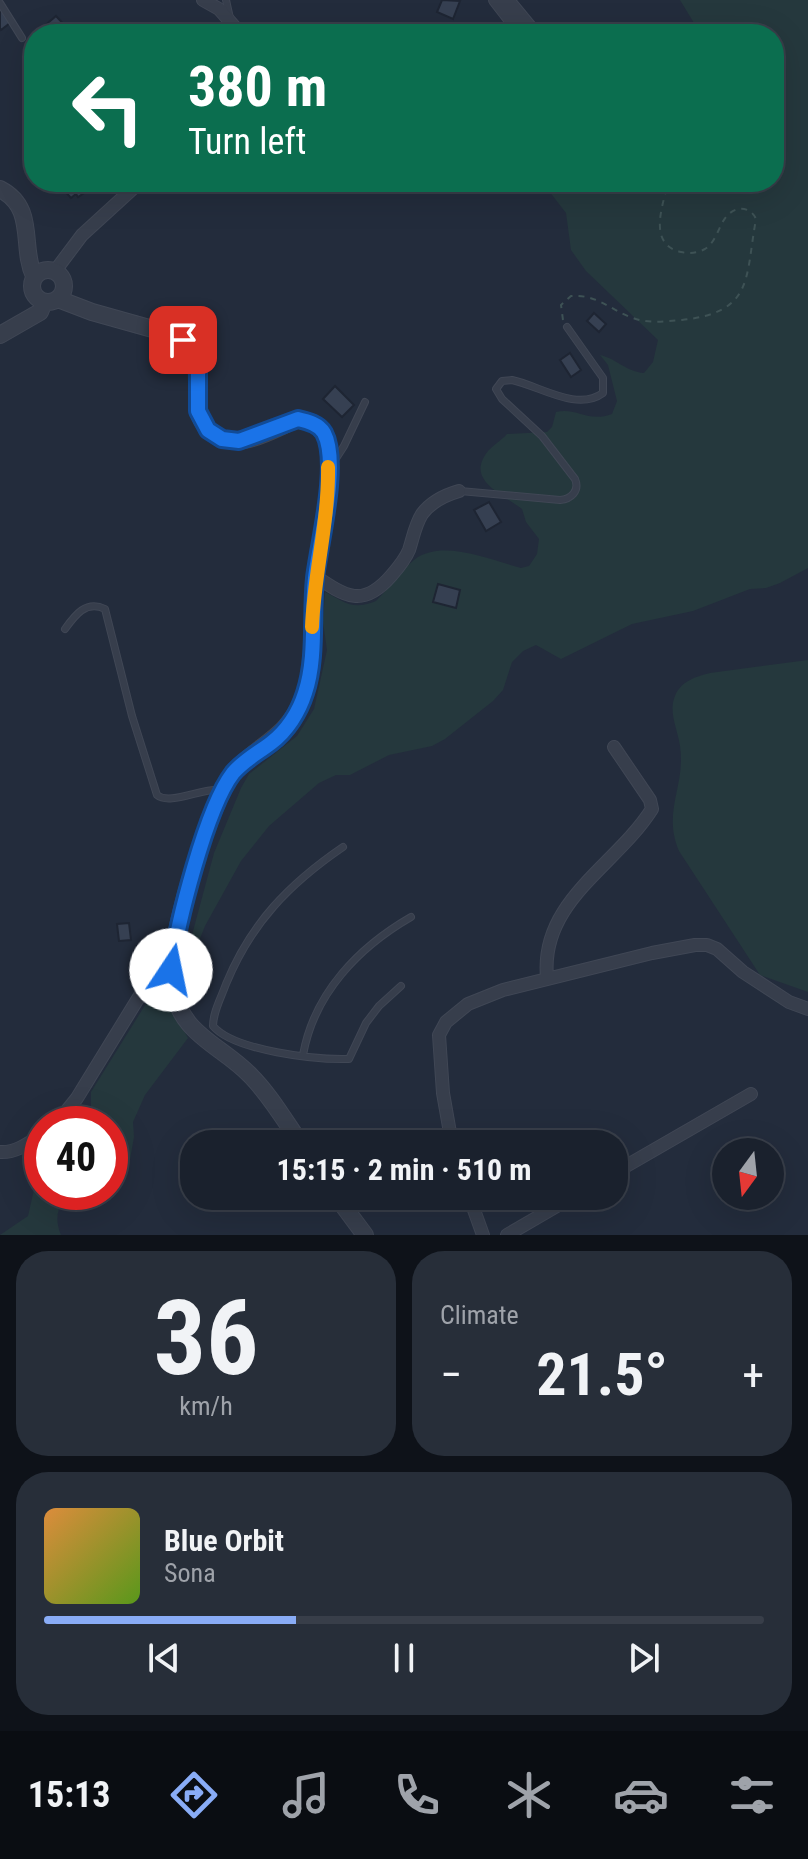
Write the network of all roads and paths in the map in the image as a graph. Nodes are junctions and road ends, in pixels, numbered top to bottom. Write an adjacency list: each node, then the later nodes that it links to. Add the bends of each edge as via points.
1 (203, 0): 6 (street)
2 (226, 0): 6 (lane)
3 (495, 0): 7 (street)
4 (508, 0): 8 (street)
5 (0, 3): 9 (lane)
6 (231, 22)
7 (513, 24)
8 (528, 24)
9 (22, 38)
10 (129, 192): 13 (street, via 82,235)
11 (666, 192): 16 (path, via 658,229 666,245 677,251 692,254 708,247 730,213 748,209 754,214 746,275 733,305 699,318 648,322 592,297 571,296 560,310)
12 (4, 196): 14 (street, via 24,215)
13 (55, 271): 14 (street, via 46,269); 15 (street, via 64,282 63,291)
14 (34, 276): 15 (street, via 32,292)
15 (51, 300): 17 (street); 19 (street, via 183,340 194,353 198,411 208,430 239,441 298,419 308,421 325,434)
16 (567, 327): 20 (lane, via 603,378 603,393 575,400 512,380 502,381 496,389 575,479 575,493 560,500)
17 (0, 335)
18 (365, 402): 19 (lane)
19 (328, 469): 21 (street, via 326,519)
20 (459, 491): 21 (street, via 423,514 407,553 377,591 352,596)
21 (315, 576): 24 (street, via 309,678 300,706 283,731 245,761)
22 (65, 629): 24 (lane, via 86,607 105,609 157,795 167,800)
23 (614, 747): 28 (street, via 652,809 564,910 547,948)
24 (222, 790): 27 (street)
25 (343, 847): 31 (lane, via 286,892 247,943 213,1022)
26 (411, 917): 32 (lane, via 379,937 342,972 315,1013)
27 (173, 955): 31 (street, via 174,993 197,1034); 34 (street, via 158,966)
28 (547, 977): 30 (street, via 707,945 789,1002); 36 (street, via 468,1004 446,1022 439,1035)
29 (401, 986): 32 (lane, via 366,1023 349,1059)
30 (808, 1009)
31 (226, 1046): 32 (lane); 35 (street)
32 (303, 1055)
33 (751, 1094): 39 (street)
34 (71, 1106)
35 (291, 1130)
36 (450, 1130)
37 (24, 1147): 38 (street)
38 (0, 1152)
39 (628, 1165)
40 (346, 1210): 43 (street)
41 (474, 1210): 44 (street)
42 (550, 1210): 45 (street)
43 (365, 1235)
44 (483, 1235)
45 (507, 1235)

